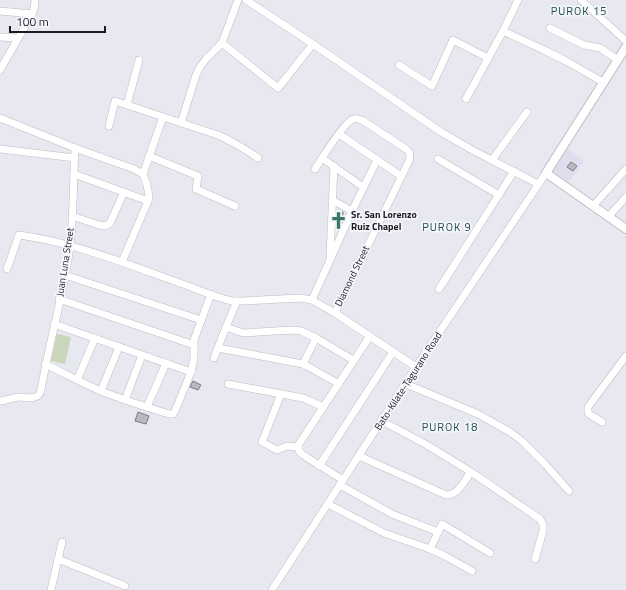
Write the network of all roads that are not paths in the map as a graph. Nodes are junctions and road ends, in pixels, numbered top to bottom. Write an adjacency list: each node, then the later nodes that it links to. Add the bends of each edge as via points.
1 (35, 0): 7 (street)
2 (238, 0): 13 (street)
3 (246, 0): 14 (street)
4 (518, 0): 9 (street)
5 (581, 0): 12 (street)
6 (0, 11): 7 (street)
7 (32, 14): 11 (street)
8 (550, 28): 18 (street, via 584,45 600,48)
9 (503, 31): 16 (street); 22 (street)
10 (0, 37): 11 (street)
11 (18, 38): 19 (street)
12 (626, 41)
13 (222, 43): 14 (street, via 278,88); 28 (street, via 198,71)
14 (313, 44): 39 (street, via 441,132)
15 (626, 47): 18 (main road)
16 (488, 58): 20 (street, via 453,40 432,86); 23 (street)
17 (139, 60): 24 (street)
18 (618, 60): 22 (main road)
19 (2, 62): 21 (street)
20 (399, 65)
21 (0, 70)
22 (603, 82): 44 (main road)
23 (466, 99)
24 (128, 105): 26 (street); 29 (street, via 115,102)
25 (527, 112): 39 (street)
26 (163, 117): 28 (street); 33 (street)
27 (0, 118): 31 (street)
28 (181, 123): 35 (street, via 228,140)
29 (109, 126)
30 (339, 134): 36 (street); 38 (street); 47 (street, Diamond Street, via 349,121 359,119 406,149 410,153 410,158)
31 (75, 148): 34 (street, Juan Luna Street); 46 (street)
32 (0, 149): 34 (street)
33 (149, 156): 46 (street); 55 (street, via 198,176 196,189)
34 (74, 158): 45 (street, Juan Luna Street)
35 (258, 158)
36 (322, 158): 40 (street); 41 (street)
37 (438, 159): 51 (street)
38 (377, 160): 47 (street); 49 (street)
39 (492, 160): 43 (street)
40 (334, 166): 49 (street); 53 (street)
41 (315, 169)
42 (626, 169): 56 (street)
43 (514, 172): 48 (street); 51 (street)
44 (546, 173): 48 (street, Bato-Kilate-Tagurano Road); 56 (main road)
45 (74, 174): 50 (street); 58 (street, Juan Luna Street)
46 (142, 174): 54 (street, via 148,191)
47 (401, 176): 71 (street, Diamond Street)
48 (538, 184): 89 (street, Bato-Kilate-Tagurano Road)
49 (363, 188): 57 (street)
50 (124, 192): 54 (street); 58 (street, via 107,225 102,226)
51 (499, 196): 66 (street)
52 (626, 197): 59 (street)
53 (332, 200): 57 (street); 62 (street)
54 (148, 201): 63 (street)
55 (235, 206)
56 (593, 206): 59 (main road)
57 (352, 211): 62 (street)
58 (72, 216): 61 (street, Juan Luna Street)
59 (608, 217): 60 (main road)
60 (626, 229)
61 (70, 245): 63 (street); 64 (street, via 19,235); 65 (street, Juan Luna Street)
62 (330, 261): 69 (street)
63 (122, 262): 67 (street)
64 (7, 269)
65 (65, 275): 68 (street, Juan Luna Street); 72 (street)
66 (439, 289)
67 (211, 294): 70 (street); 72 (street)
68 (59, 299): 73 (street, Juan Luna Street); 78 (street)
69 (312, 300): 70 (street, via 300,298); 71 (street)
70 (237, 301): 74 (street)
71 (335, 313): 75 (street)
72 (200, 320): 78 (street)
73 (54, 324): 76 (street); 87 (street, Juan Luna Street)
74 (226, 327): 77 (street, via 243,332 297,330); 80 (street)
75 (370, 336): 81 (street); 85 (street)
76 (95, 338): 79 (street); 91 (street)
77 (316, 338): 85 (street); 88 (street)
78 (194, 345): 90 (street)
79 (119, 347): 82 (street); 95 (street)
80 (218, 348): 84 (street); 88 (street)
81 (392, 352): 89 (street); 105 (street)
82 (142, 355): 86 (street); 97 (street)
83 (626, 356): 102 (street, via 588,407 589,414)
84 (214, 358)
85 (353, 360): 93 (street)
86 (166, 363): 90 (street); 99 (street)
87 (45, 364): 91 (street); 98 (street, Juan Luna Street, via 38,396)
88 (303, 364): 93 (street)
89 (416, 367): 94 (street, Bato-Kilate-Tagurano Road)
90 (192, 372): 99 (street, via 175,413 169,414)
91 (77, 380): 95 (street)
92 (228, 384): 96 (street)
93 (339, 384): 100 (street)
94 (406, 384): 101 (street, Bato-Kilate-Tagurano Road); 108 (street, via 478,414 510,432)
95 (101, 391): 97 (street)
96 (281, 394): 100 (street, via 308,400); 103 (street, via 262,442 277,450 287,446)
97 (124, 400): 99 (street)
98 (0, 401)
99 (147, 407)
100 (323, 407): 103 (street)
101 (382, 421): 104 (street, Bato-Kilate-Tagurano Road); 106 (street)
102 (602, 422)
103 (298, 448): 105 (street, via 300,453)
104 (359, 456): 106 (street, via 446,495 457,492); 107 (street, Bato-Kilate-Tagurano Road)
105 (319, 466): 107 (street)
106 (471, 472): 115 (street, via 542,522 543,531)
107 (342, 482): 109 (street, Bato-Kilate-Tagurano Road); 110 (street, via 392,514)
108 (570, 491)
109 (328, 504): 112 (street, via 384,533); 119 (street, Bato-Kilate-Tagurano Road)
110 (438, 532): 112 (street); 113 (street, via 442,524)
111 (62, 542): 114 (street)
112 (430, 550): 116 (street)
113 (490, 553)
114 (58, 559): 117 (street); 118 (street)
115 (534, 559)
116 (472, 571)
117 (125, 586)
118 (51, 590)
119 (272, 590)

